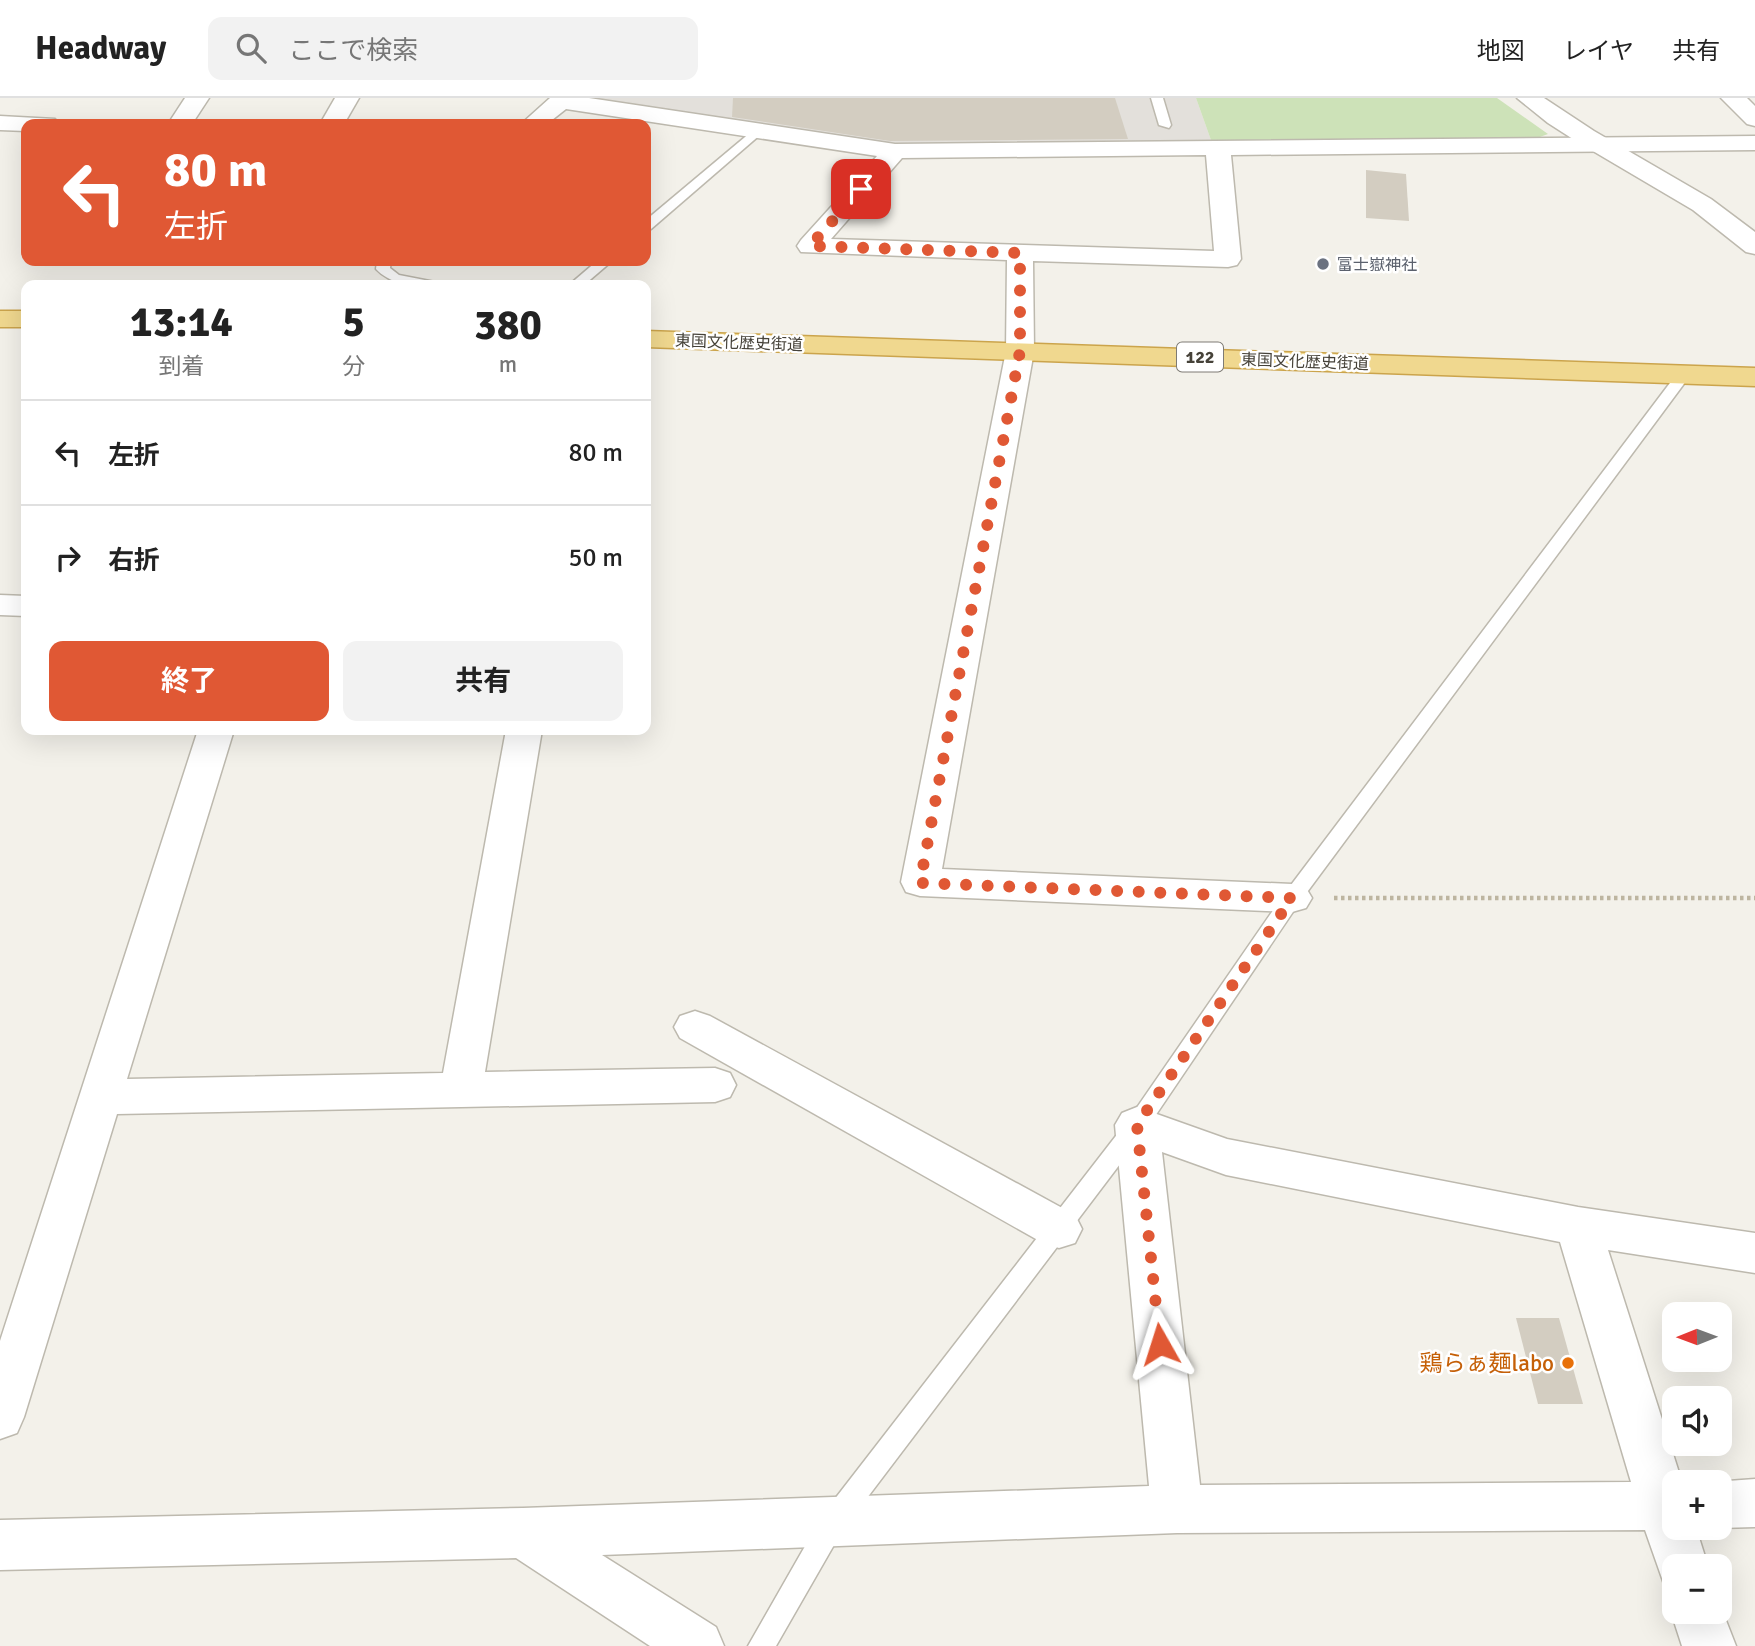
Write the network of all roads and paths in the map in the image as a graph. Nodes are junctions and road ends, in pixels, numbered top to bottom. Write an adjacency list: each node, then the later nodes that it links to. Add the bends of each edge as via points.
1 (197, 98): 7 (street)
2 (347, 98): 8 (street)
3 (1157, 98): 13 (lane)
4 (1529, 98): 16 (street)
5 (1733, 98): 10 (street)
6 (563, 99): 9 (street); 14 (street)
7 (183, 119)
8 (335, 119)
9 (539, 119)
10 (1755, 119)
11 (0, 122): 12 (street)
12 (21, 123)
13 (1165, 125)
14 (757, 131): 18 (street); 19 (lane)
15 (1755, 143): 16 (street)
16 (1593, 144): 17 (street); 20 (street, via 1692,198)
17 (1218, 148): 18 (street); 21 (street, via 1228,259)
18 (895, 151): 21 (street, via 810,246)
19 (651, 222)
20 (1753, 242)
21 (1020, 253): 29 (street)
22 (383, 266): 24 (lane, via 395,278)
23 (599, 266): 25 (lane)
24 (405, 280)
25 (582, 280)
26 (0, 319): 27 (highway)
27 (21, 320)
28 (651, 336): 29 (highway, 東国文化歴史街道 / 122)
29 (1020, 351): 30 (highway, 東国文化歴史街道 / 122); 36 (street, via 920,883)
30 (1684, 374): 31 (highway, 東国文化歴史街道 / 122); 36 (lane)
31 (1755, 377)
32 (0, 605): 33 (street)
33 (21, 606)
34 (214, 735): 41 (street)
35 (523, 735): 40 (street)
36 (1292, 898): 37 (path); 42 (lane)
37 (1755, 898)
38 (695, 1027): 44 (street)
39 (715, 1085): 40 (street)
40 (461, 1090): 41 (street)
41 (101, 1097): 46 (street)
42 (1137, 1125): 43 (street, via 1226,1157); 44 (lane); 51 (street)
43 (1578, 1226): 45 (street); 47 (street)
44 (1059, 1229): 52 (lane)
45 (1755, 1253)
46 (2, 1406)
47 (1662, 1485)
48 (1755, 1503): 49 (street)
49 (1732, 1504)
50 (1662, 1507): 51 (street)
51 (1177, 1509): 52 (street)
52 (832, 1522): 53 (street); 57 (lane)
53 (523, 1533): 54 (street); 56 (street)
54 (0, 1545)
55 (1702, 1624): 58 (street)
56 (697, 1646)
57 (761, 1646)
58 (1709, 1646)

